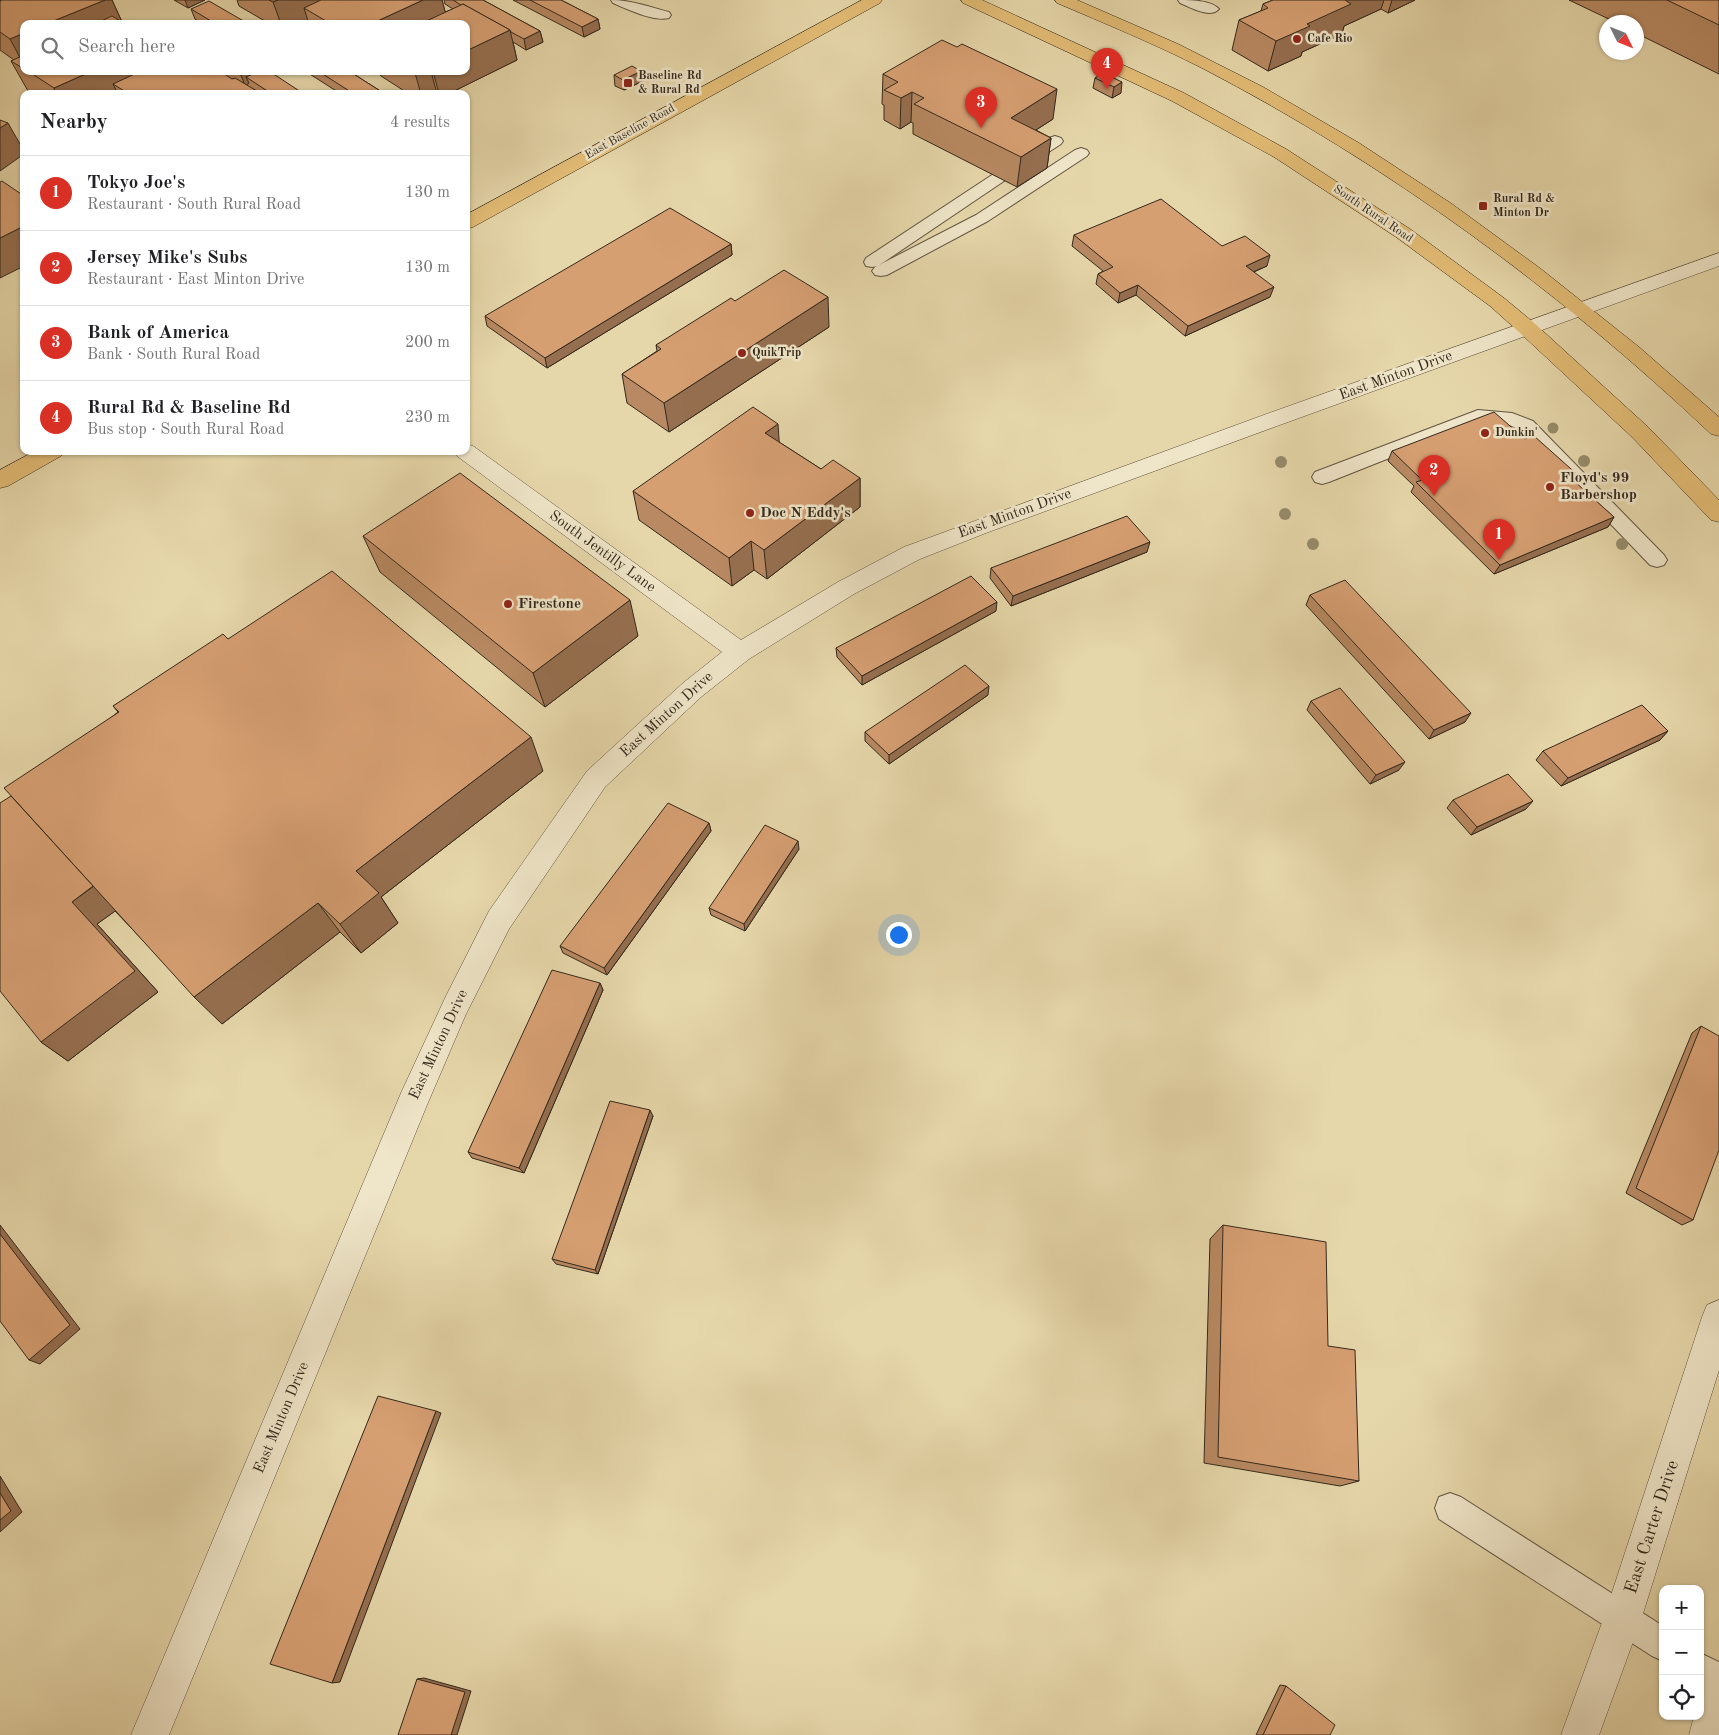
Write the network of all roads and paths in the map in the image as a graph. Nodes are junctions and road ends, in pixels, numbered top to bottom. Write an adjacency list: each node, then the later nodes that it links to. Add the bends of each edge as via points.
1 (618, 0): 9 (lane)
2 (633, 0): 9 (lane)
3 (650, 0): 9 (lane)
4 (874, 0): 12 (main road, East Baseline Road)
5 (969, 0): 15 (main road, South Rural Road, via 1178,97 1280,153 1403,233 1497,302)
6 (1063, 0): 14 (main road, via 1206,64 1328,133 1485,236)
7 (1185, 0): 8 (lane)
8 (1212, 9)
9 (664, 15)
10 (1034, 161): 11 (lane, via 1067,146 982,218 874,268)
11 (1004, 181)
12 (470, 221)
13 (1719, 259): 14 (street, East Minton Drive)
14 (1578, 308): 15 (street, East Minton Drive); 16 (main road)
15 (1526, 328): 21 (main road, South Rural Road, via 1640,432); 23 (street, East Minton Drive, via 912,553 846,588)
16 (1719, 429)
17 (46, 455): 20 (main road)
18 (469, 455): 23 (street, South Jentilly Lane)
19 (1322, 478): 22 (lane, via 1478,416 1512,419 1536,433)
20 (0, 480)
21 (1719, 514)
22 (1658, 560)
23 (740, 652): 31 (street, East Minton Drive, via 692,690 596,779 499,920 412,1103)
24 (1719, 1317): 26 (street, East Carter Drive)
25 (1450, 1508): 26 (lane)
26 (1622, 1620): 27 (lane); 32 (street, East Carter Drive)
27 (1659, 1643)
28 (1704, 1672): 29 (lane)
29 (1719, 1681)
30 (1719, 1698): 33 (street)
31 (150, 1735)
32 (1580, 1735)
33 (1708, 1735)

